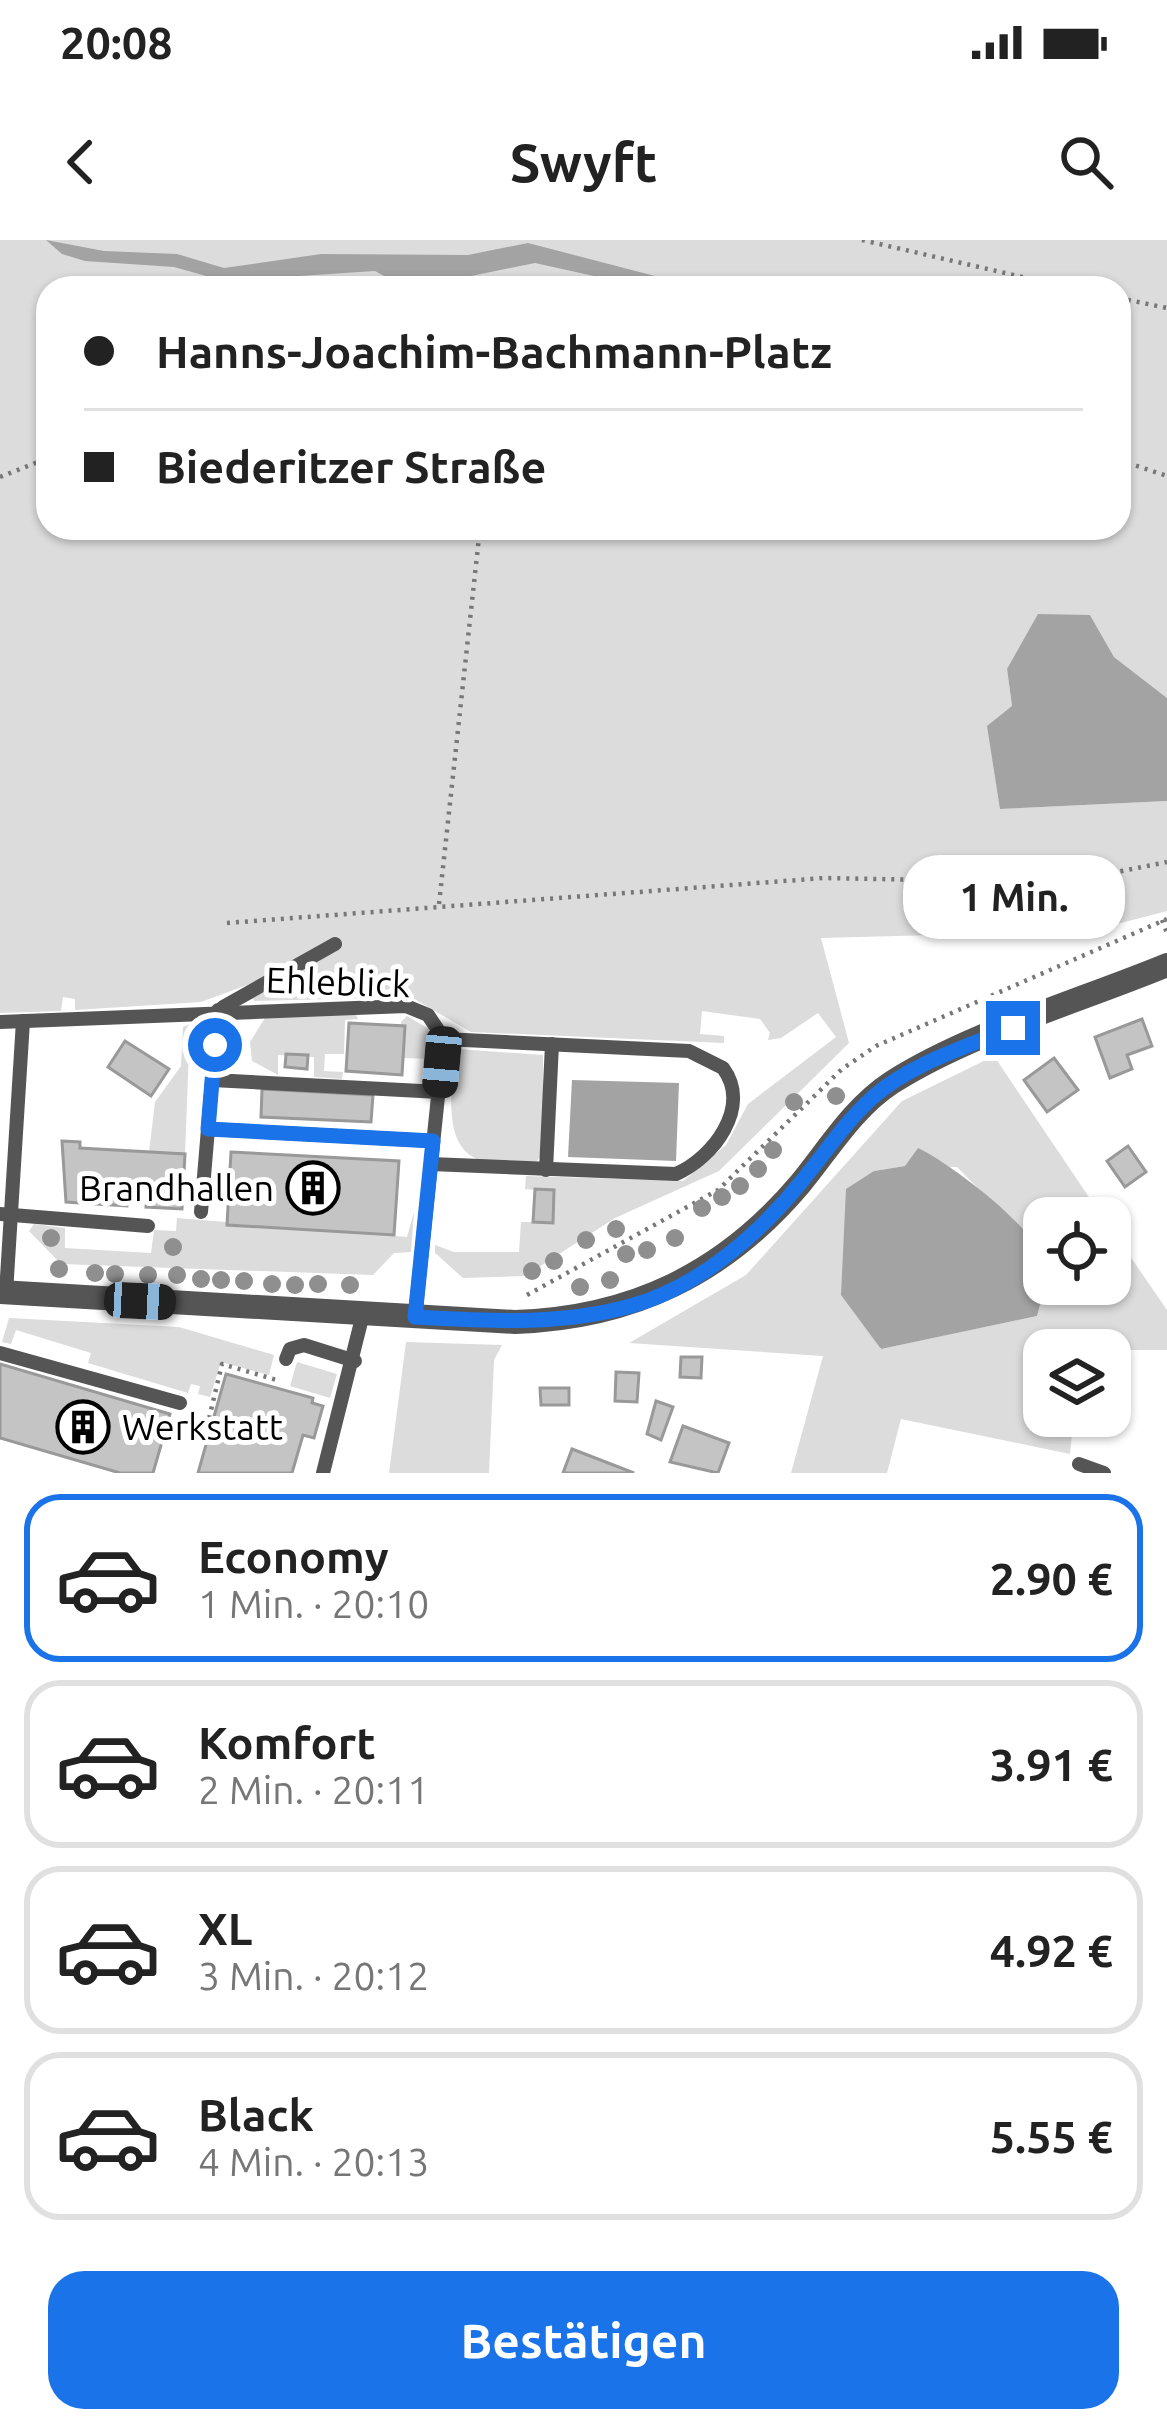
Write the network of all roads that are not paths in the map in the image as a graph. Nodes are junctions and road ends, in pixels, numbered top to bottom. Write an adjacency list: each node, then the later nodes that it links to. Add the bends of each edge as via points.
1 (335, 944): 3 (lane)
2 (1167, 965): 18 (street, via 890,1084 752,1234 662,1294 556,1320)
3 (218, 1010): 4 (lane, Ehleblick); 6 (lane, Ehleblick, via 406,1006 428,1015); 8 (lane)
4 (23, 1021): 5 (lane, Ehleblick); 15 (lane)
5 (0, 1022)
6 (444, 1039): 7 (lane); 9 (lane)
7 (552, 1044): 13 (lane); 13 (lane, via 701,1054 730,1078 733,1100 719,1139 676,1174)
8 (212, 1080): 9 (lane); 10 (lane)
9 (440, 1092): 11 (lane)
10 (208, 1129): 11 (lane); 14 (lane)
11 (433, 1141): 12 (lane)
12 (431, 1164): 13 (lane); 18 (lane)
13 (546, 1170)
14 (201, 1212)
15 (5, 1216): 16 (lane); 17 (lane)
16 (148, 1226)
17 (3, 1293): 19 (street)
18 (417, 1306): 19 (street)
19 (363, 1314): 22 (lane)
20 (0, 1353): 23 (lane)
21 (286, 1359): 22 (lane, via 304,1346)
22 (355, 1361): 25 (lane)
23 (180, 1403)
24 (1079, 1464): 26 (lane)
25 (325, 1473)
26 (1104, 1473)

